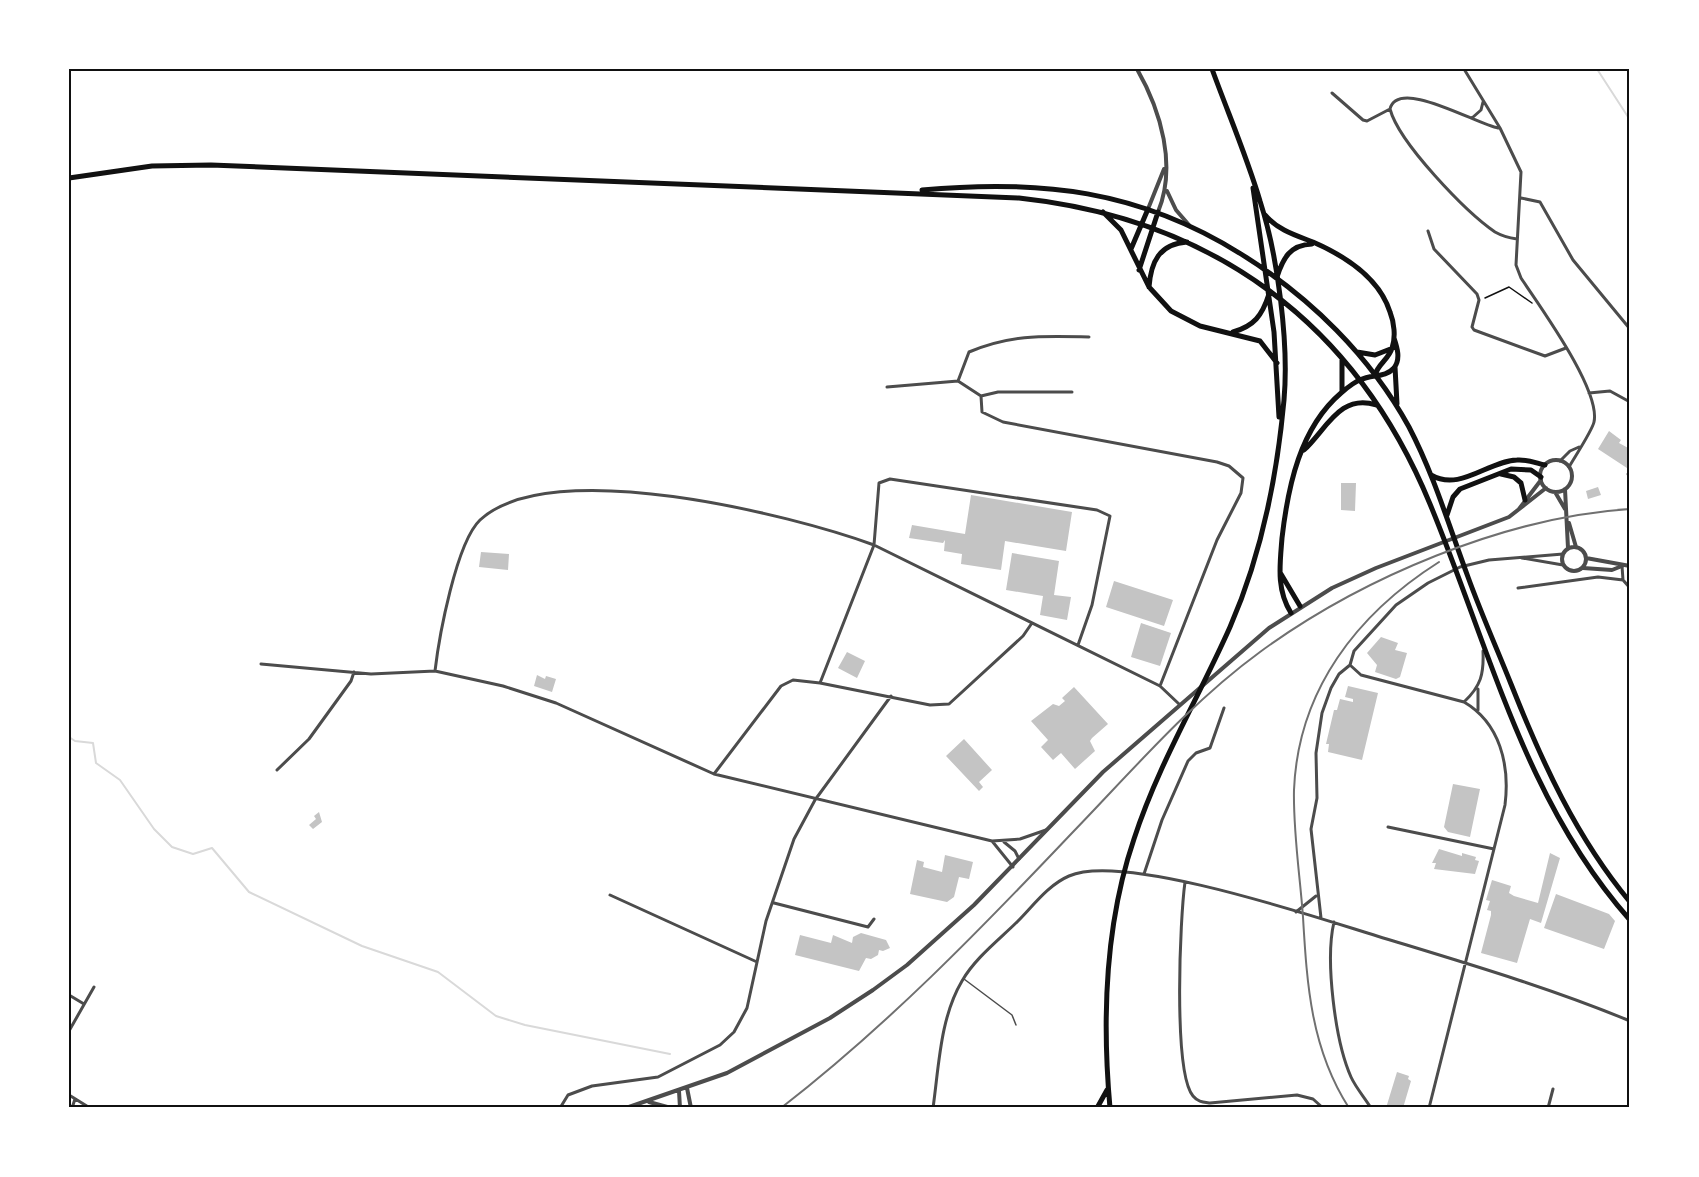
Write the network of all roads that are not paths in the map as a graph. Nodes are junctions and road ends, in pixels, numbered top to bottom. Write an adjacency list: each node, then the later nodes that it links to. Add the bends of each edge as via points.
1 (1137, 69): 9 (street, via 1159,115)
2 (1212, 69): 11 (main road)
3 (1464, 69): 5 (street)
4 (1332, 93): 6 (street, via 1362,120)
5 (1484, 101): 7 (street, via 1482,110); 8 (street)
6 (1389, 110): 7 (street, via 1404,97); 23 (street, via 1405,137 1450,192 1496,232)
7 (1470, 118): 8 (street)
8 (1500, 129): 14 (street, via 1521,172)
9 (1165, 166): 12 (street); 15 (street)
10 (69, 177): 13 (main road, via 152,166 211,165)
11 (1253, 184): 18 (main road); 30 (main road)
12 (1166, 190): 17 (street); 20 (street)
13 (906, 192): 15 (main road, via 1038,186 1082,191); 16 (main road, via 1019,198)
14 (1521, 198): 23 (street); 31 (street, via 1540,202 1573,260)
15 (1148, 209): 17 (main road); 19 (main road)
16 (1102, 211): 19 (main road); 26 (main road, via 1121,230)
17 (1158, 212): 20 (main road); 21 (main road)
18 (1264, 214): 25 (main road, via 1280,229); 28 (main road)
19 (1142, 223): 21 (main road); 26 (main road)
20 (1189, 225): 37 (main road, via 1246,257 1294,291)
21 (1151, 227): 24 (main road); 27 (main road)
22 (1428, 231): 36 (street, via 1434,249 1477,294 1474,330 1545,356)
23 (1517, 239): 36 (street, via 1516,265 1521,278)
24 (1188, 242): 29 (main road, via 1175,243 1158,254); 38 (main road, via 1250,276 1297,312)
25 (1317, 244): 28 (main road, via 1305,244 1286,254); 34 (main road, via 1350,261 1376,286 1387,301)
26 (1131, 249): 27 (main road)
27 (1139, 271): 29 (main road)
28 (1277, 279): 52 (main road, via 1284,378)
29 (1149, 287): 32 (main road, via 1184,319)
30 (1270, 293): 32 (main road, via 1258,319 1248,328); 39 (main road)
31 (1630, 329)
32 (1232, 333): 39 (main road, via 1260,341)
33 (1089, 337): 43 (street, via 1030,335 997,340 969,352)
34 (1394, 338): 35 (main road); 40 (main road, via 1398,357)
35 (1393, 348): 37 (main road, via 1375,355); 41 (main road)
36 (1566, 348): 47 (street)
37 (1356, 351): 41 (main road)
38 (1342, 358): 42 (main road); 46 (main road)
39 (1277, 363): 52 (main road)
40 (1395, 367): 41 (main road, via 1386,374); 51 (main road)
41 (1375, 375): 42 (main road); 51 (main road)
42 (1359, 380): 46 (main road); 50 (main road)
43 (958, 381): 44 (street); 48 (street)
44 (887, 387)
45 (1072, 392): 48 (street, via 998,392)
46 (1341, 393): 54 (main road, via 1314,425)
47 (1589, 393): 49 (street, via 1610,391); 53 (street, via 1594,423)
48 (981, 396): 93 (street, via 982,412 1003,422 1217,462 1243,478 1241,493 1217,540)
49 (1630, 402)
50 (1377, 406): 54 (main road, via 1360,401 1348,404); 87 (main road, via 1418,476)
51 (1397, 408): 59 (main road)
52 (1280, 424): 131 (main road, via 1265,522 1242,596 1143,814 1128,857 1107,996)
53 (1579, 447): 55 (street); 57 (street)
54 (1303, 452): 79 (main road, via 1288,490)
55 (1560, 461): 56 (street); 57 (street)
56 (1545, 465): 59 (main road, via 1515,460 1455,480 1440,480); 60 (street)
57 (1569, 467): 62 (street, via 1571,481)
58 (1499, 474): 60 (main road, via 1522,468); 64 (main road, via 1521,483); 67 (main road, via 1460,489 1452,497)
59 (1431, 475): 67 (main road)
60 (1541, 479): 61 (street); 64 (street)
61 (1546, 488): 63 (street); 65 (street)
62 (1565, 489): 63 (street); 66 (street)
63 (1554, 492): 66 (street)
64 (1525, 500): 65 (street)
65 (1519, 510): 83 (street, via 1376,568)
66 (1566, 510): 68 (street)
67 (1447, 517): 114 (main road, via 1552,783 1600,862)
68 (1568, 520): 70 (street); 71 (street)
69 (874, 545): 85 (street); 86 (street, via 879,483 890,479 1097,510 1110,516 1092,605); 90 (street, via 791,518 691,498 589,492 520,500 481,519 468,534 439,636); 92 (street)
70 (1568, 548): 71 (street); 72 (street)
71 (1576, 548): 74 (street)
72 (1563, 554): 73 (street); 75 (street)
73 (1521, 558): 75 (street); 89 (street, via 1460,567 1428,583 1378,622 1353,651)
74 (1586, 558): 76 (street); 78 (street)
75 (1563, 565): 78 (street, via 1572,572)
76 (1622, 566): 77 (street); 78 (street, via 1612,570); 80 (street)
77 (1630, 566)
78 (1582, 568)
79 (1280, 573): 83 (main road); 84 (main road, via 1281,593)
80 (1623, 580): 81 (street, via 1598,578); 82 (street)
81 (1518, 588)
82 (1630, 588)
83 (1300, 606): 84 (street)
84 (1291, 613): 97 (street, via 1243,648)
85 (1032, 623): 86 (street); 95 (street, via 1023,636 949,704 930,705)
86 (1078, 645): 93 (street)
87 (1483, 649): 94 (street, via 1484,673); 119 (main road, via 1545,794 1590,869)
88 (261, 664): 91 (street)
89 (1350, 665): 96 (street, via 1361,675); 113 (street, via 1331,688 1318,738 1317,798 1311,829)
90 (435, 671): 91 (street); 101 (street, via 556,703)
91 (354, 672): 100 (street, via 309,739)
92 (820, 683): 95 (street); 101 (street, via 793,680 781,686)
93 (1160, 686): 97 (street)
94 (1478, 688): 96 (street); 99 (street)
95 (891, 696): 102 (street)
96 (1464, 702): 99 (street)
97 (1179, 704): 104 (street, via 1103,772)
98 (1224, 708): 110 (street, via 1210,748 1188,760)
99 (1478, 710): 107 (street, via 1497,738 1506,777 1505,805)
100 (277, 770)
101 (714, 774): 102 (street)
102 (815, 800): 105 (street); 115 (street, via 794,839)
103 (1388, 827): 107 (street)
104 (1048, 830): 106 (street); 108 (street)
105 (992, 840): 106 (street); 109 (street)
106 (1003, 841): 108 (street, via 1016,851)
107 (1494, 849): 122 (street)
108 (1019, 861): 109 (street)
109 (1013, 867): 130 (street, via 933,943 873,990 764,1055)
110 (1144, 874): 111 (street); 123 (street, via 1090,871 1068,876 1049,889)
111 (1185, 882): 116 (street); 136 (street, via 1179,976 1188,1084 1199,1101)
112 (610, 895): 121 (street)
113 (1317, 896): 116 (street); 117 (street)
114 (1630, 902)
115 (774, 903): 118 (street, via 868,927); 121 (street)
116 (1296, 912): 117 (street)
117 (1321, 918): 120 (street)
118 (874, 919)
119 (1630, 920)
120 (1334, 922): 122 (street); 150 (street, via 1331,936 1335,1025 1351,1078)
121 (757, 962): 140 (street, via 742,1020 720,1045 658,1077 592,1086 567,1095)
122 (1466, 963): 127 (street); 151 (street)
123 (963, 979): 128 (lane, via 1012,1015); 145 (street, via 945,1026)
124 (94, 987): 126 (street)
125 (69, 994): 126 (street)
126 (84, 1004): 129 (street)
127 (1630, 1021)
128 (1016, 1025)
129 (69, 1030)
130 (687, 1088): 133 (street); 144 (street)
131 (1108, 1088): 146 (main road); 147 (main road)
132 (1553, 1089): 152 (street)
133 (679, 1091): 137 (street); 143 (street)
134 (69, 1095): 135 (street)
135 (75, 1099): 138 (street); 139 (street)
136 (1233, 1101): 148 (street); 149 (street, via 1297,1095 1313,1099)
137 (648, 1102): 141 (street); 142 (street)
138 (72, 1108)
139 (90, 1108)
140 (560, 1108)
141 (626, 1108)
142 (672, 1108)
143 (680, 1108)
144 (691, 1108)
145 (933, 1108)
146 (1097, 1108)
147 (1110, 1108)
148 (1234, 1108)
149 (1323, 1108)
150 (1371, 1108)
151 (1429, 1108)
152 (1548, 1108)

